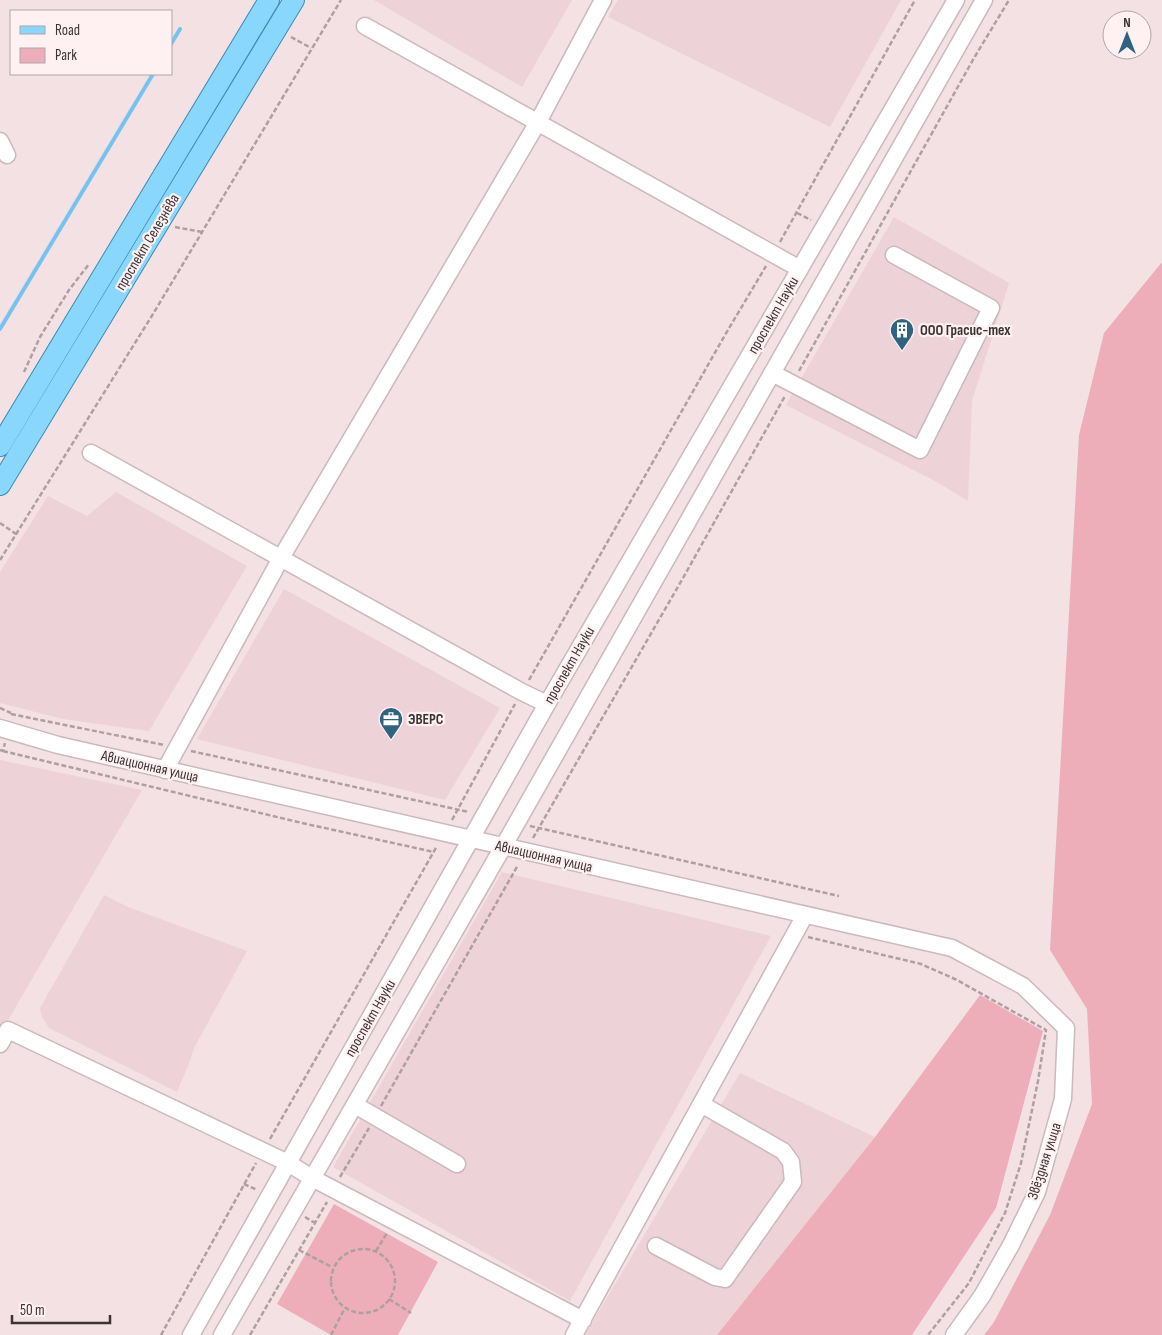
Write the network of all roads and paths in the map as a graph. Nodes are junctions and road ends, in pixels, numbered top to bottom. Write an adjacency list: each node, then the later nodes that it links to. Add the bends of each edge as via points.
1 (269, 0): 16 (main road, проспект Селезнёва)
2 (294, 0): 18 (main road, проспект Селезнёва)
3 (341, 0): 20 (path, via 153,314)
4 (603, 0): 10 (street)
5 (915, 0): 11 (path)
6 (956, 0): 13 (street, проспект Науки)
7 (984, 0): 14 (street, проспект Науки)
8 (1009, 0): 15 (path)
9 (365, 26): 10 (street)
10 (538, 122): 11 (street); 21 (street)
11 (774, 254): 13 (street); 23 (path)
12 (894, 255): 15 (street, via 991,308 920,450)
13 (800, 269): 24 (street, проспект Науки)
14 (772, 373): 15 (street); 32 (street, проспект Науки)
15 (792, 383): 33 (path)
16 (0, 446)
17 (91, 453): 21 (street)
18 (0, 485)
19 (0, 524): 20 (path)
20 (16, 534): 22 (path)
21 (281, 558): 23 (street); 27 (street)
22 (0, 560)
23 (522, 692): 24 (street); 30 (path)
24 (547, 704): 31 (street, проспект Науки)
25 (11, 714): 27 (path)
26 (0, 729): 29 (street, Авиационная улица)
27 (177, 748): 29 (street); 30 (path)
28 (3, 751): 37 (path)
29 (165, 770): 34 (street, Авиационная улица)
30 (457, 810): 31 (path); 34 (path)
31 (484, 816): 35 (street, проспект Науки)
32 (516, 822): 33 (path); 36 (street, проспект Науки)
33 (539, 828): 38 (path); 39 (path)
34 (444, 833): 35 (street, Авиационная улица); 37 (path)
35 (471, 840): 36 (street, Авиационная улица); 48 (street, проспект Науки)
36 (503, 847): 38 (street, Авиационная улица); 45 (street, проспект Науки)
37 (434, 852): 47 (path)
38 (525, 852): 40 (street, Авиационная улица); 46 (path)
39 (839, 896)
40 (805, 916): 41 (street); 42 (street, Авиационная улица, via 952,948 1023,986)
41 (795, 934): 44 (street); 67 (path, via 921,964 957,980 1046,1030 1021,1163 1005,1213 969,1283)
42 (1066, 1028): 68 (street, Звёздная улица, via 1063,1100 1037,1192 982,1296)
43 (0, 1044): 47 (street, via 8,1030)
44 (702, 1104): 53 (street, via 783,1152 790,1162 793,1182 725,1279 715,1277); 60 (street)
45 (354, 1106): 46 (street); 50 (street, проспект Науки)
46 (375, 1117): 49 (street); 51 (path)
47 (263, 1151): 48 (street); 61 (path)
48 (288, 1163): 50 (street); 62 (street, проспект Науки)
49 (458, 1164)
50 (312, 1178): 51 (street); 63 (street, проспект Науки)
51 (334, 1189): 52 (street); 54 (path)
52 (394, 1221): 55 (path); 60 (street)
53 (656, 1246)
54 (299, 1250): 56 (path); 64 (path)
55 (376, 1251): 56 (path, via 359,1248 343,1254); 57 (path, via 388,1260 394,1272 395,1286)
56 (332, 1268): 58 (path, via 330,1283 334,1297)
57 (389, 1299): 58 (path, via 377,1310 361,1313); 59 (path)
58 (345, 1308): 65 (path)
59 (411, 1313)
60 (583, 1320): 66 (street)
61 (161, 1335)
62 (191, 1335)
63 (222, 1335)
64 (250, 1335)
65 (331, 1335)
66 (574, 1335)
67 (928, 1335)
68 (954, 1335)

